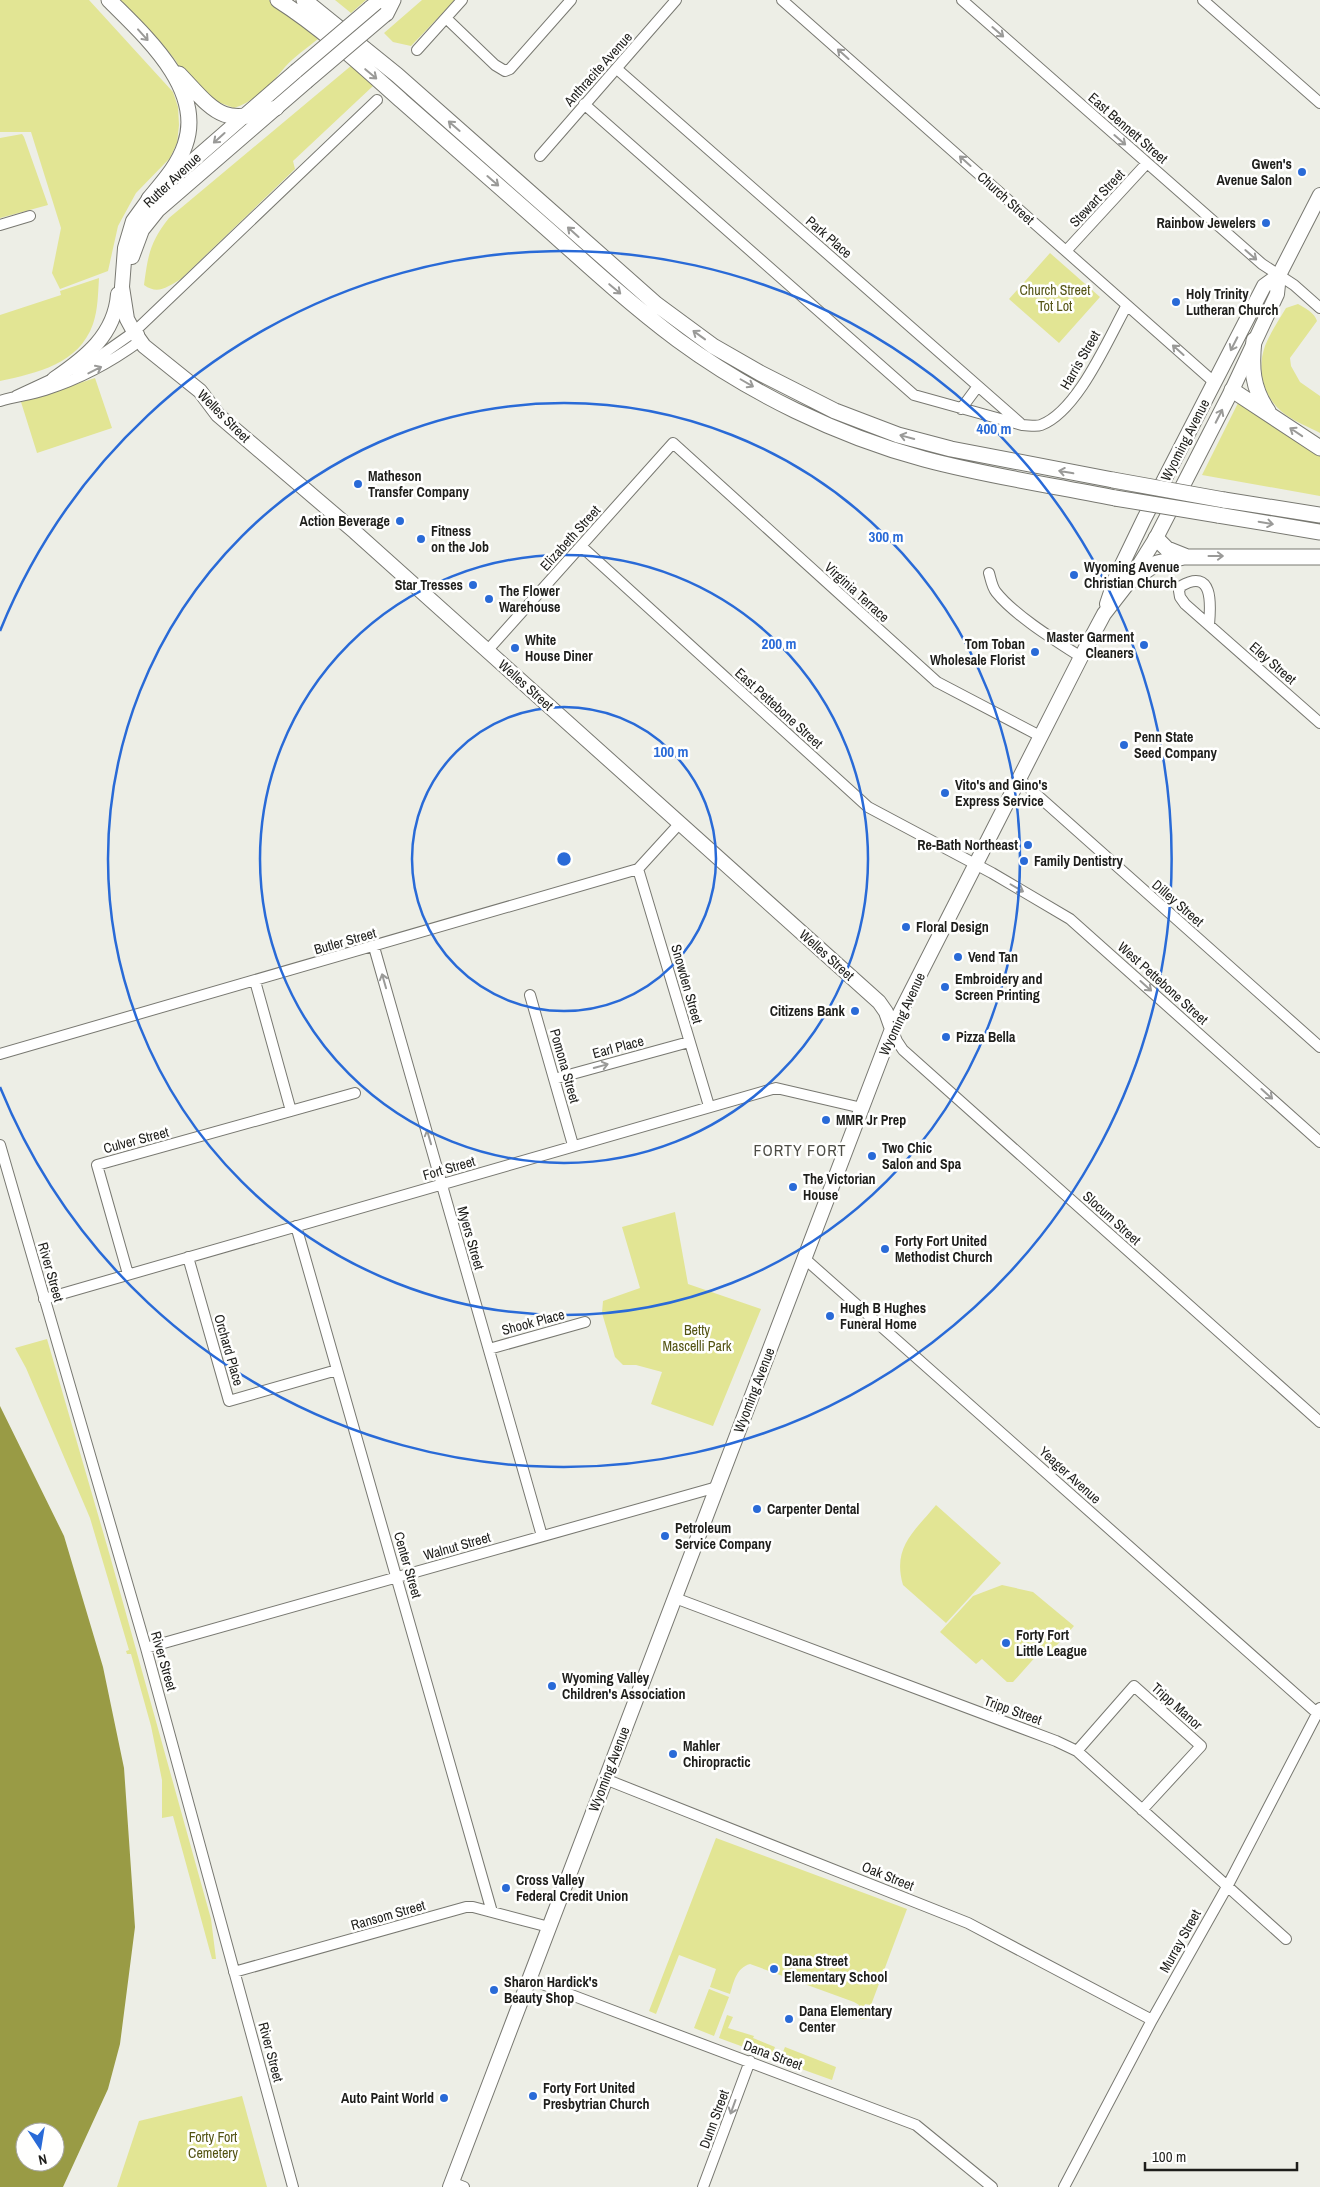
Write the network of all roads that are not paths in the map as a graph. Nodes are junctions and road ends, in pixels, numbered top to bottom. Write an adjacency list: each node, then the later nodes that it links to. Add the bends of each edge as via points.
1 (110, 0): 14 (highway, one-way to 14)
2 (278, 0): 47 (highway, one-way to 47, bridge, via 380,82 612,287 678,340 779,402 824,424 923,459 1115,498)
3 (304, 0): 45 (highway, one-way to 3, bridge, via 960,451 898,435 835,411 760,373 713,346 648,297 397,75)
4 (403, 0): 11 (main road, Rutter Avenue)
5 (462, 0): 12 (street)
6 (571, 0): 12 (street, via 505,71)
7 (676, 0): 15 (street, Anthracite Avenue)
8 (782, 0): 27 (street, Church Street, one-way to 8)
9 (962, 0): 22 (street, East Bennett Street, one-way to 22)
10 (1203, 0): 17 (street)
11 (382, 5): 19 (main road, Rutter Avenue, bridge); 20 (main road, Rutter Avenue, bridge, via 296,71)
12 (446, 18): 13 (street)
13 (416, 50)
14 (167, 62): 20 (highway, via 210,106 226,116); 24 (highway, via 186,102 188,134 180,157)
15 (617, 69): 18 (street, Anthracite Avenue); 36 (street, Park Place)
16 (377, 100): 32 (street)
17 (1320, 103)
18 (584, 104): 21 (street, Anthracite Avenue); 40 (street, Harris Street, via 914,395)
19 (276, 108): 20 (highway); 32 (main road, Rutter Avenue, via 158,210 142,230 129,278 131,304)
20 (244, 117): 24 (main road, Rutter Avenue, one-way to 24)
21 (540, 156)
22 (1147, 163): 27 (street, Stewart Street); 29 (street, East Bennett Street, one-way to 29, via 1262,264)
23 (1320, 195): 29 (main road, Wyoming Avenue)
24 (149, 199): 28 (main road, Rutter Avenue, via 133,221)
25 (30, 216): 26 (street)
26 (0, 225)
27 (1066, 252): 30 (street, Church Street)
28 (123, 264): 32 (main road, Rutter Avenue, via 124,305); 34 (main road, via 117,307 106,333 84,358)
29 (1279, 275): 31 (street, East Bennett Street); 33 (main road, Wyoming Avenue, via 1277,294); 35 (main road, Wyoming Avenue, one-way to 35, via 1264,286)
30 (1126, 305): 35 (street, Church Street, one-way to 30); 42 (street, Harris Street, via 1075,398 1059,415 1040,426)
31 (1320, 308)
32 (140, 337): 34 (street); 38 (street, one-way to 32, via 43,391 78,378 112,361); 56 (main road, Welles Street, via 200,392 218,415)
33 (1254, 340): 37 (main road, Wyoming Avenue); 41 (highway, via 1254,382)
34 (54, 378): 38 (street)
35 (1215, 383): 37 (main road, Church Street); 46 (main road, Wyoming Avenue)
36 (978, 386): 40 (street); 42 (street, Park Place)
37 (1232, 390): 41 (highway); 48 (main road, Wyoming Avenue, one-way to 37)
38 (16, 396): 39 (street)
39 (0, 401)
40 (961, 409): 42 (street, Harris Street)
41 (1272, 416): 44 (highway, one-way to 41)
42 (1022, 425)
43 (673, 443): 49 (street, Elizabeth Street); 59 (street, Virginia Terrace, via 933,679)
44 (1320, 448)
45 (1320, 515)
46 (1144, 519): 48 (main road); 54 (main road, Wyoming Avenue, via 1116,577)
47 (1320, 532)
48 (1156, 538): 50 (highway, via 1167,549); 53 (main road, Wyoming Avenue)
49 (582, 547): 56 (street, Elizabeth Street); 62 (street, East Pettebone Street, via 868,808)
50 (1187, 556): 51 (highway, one-way to 51); 53 (highway, via 1157,563)
51 (1320, 557)
52 (989, 574): 57 (street, via 993,587 1002,598)
53 (1128, 583): 54 (main road, Wyoming Avenue)
54 (1104, 614): 57 (main road, Wyoming Avenue)
55 (1208, 625): 58 (street, Eley Street)
56 (487, 650): 61 (main road, Welles Street)
57 (1081, 657): 59 (main road, Wyoming Avenue)
58 (1320, 723)
59 (1040, 736): 60 (main road, Wyoming Avenue)
60 (1018, 778): 62 (main road, Wyoming Avenue); 69 (street, Dilley Street)
61 (680, 823): 63 (street); 67 (main road, Welles Street, via 879,1002)
62 (975, 864): 67 (main road, Wyoming Avenue); 76 (street, West Pettebone Street, one-way to 76, via 1078,925)
63 (638, 869): 64 (street, Butler Street); 68 (street, Snowden Street)
64 (374, 946): 65 (street, Butler Street); 79 (street, Myers Street, one-way to 64)
65 (255, 981): 70 (street, Butler Street); 75 (street)
66 (530, 995): 71 (street, Pomona Street)
67 (892, 1030): 74 (main road, Wyoming Avenue); 88 (street, Slocum Street, via 903,1050)
68 (690, 1042): 71 (street, Earl Place, one-way to 68); 73 (street, Snowden Street)
69 (1320, 1047)
70 (0, 1054)
71 (554, 1079): 78 (street, Pomona Street)
72 (355, 1093): 75 (street, Culver Street)
73 (708, 1106): 74 (street, Fort Street, via 776,1088); 78 (street, Fort Street)
74 (862, 1108): 82 (main road, Wyoming Avenue)
75 (292, 1111): 83 (street, Culver Street, via 96,1165)
76 (1320, 1142)
77 (0, 1145): 84 (street, River Street)
78 (573, 1145): 79 (street, Fort Street)
79 (442, 1184): 80 (street, Fort Street); 86 (street, Myers Street)
80 (296, 1226): 81 (street, Fort Street); 87 (street, Center Street)
81 (188, 1257): 83 (street, Fort Street); 87 (street, Orchard Place, via 229,1400)
82 (804, 1258): 89 (main road, Wyoming Avenue); 94 (street, Yeager Avenue)
83 (128, 1274): 84 (street, Fort Street)
84 (44, 1299): 93 (street, River Street)
85 (585, 1322): 86 (street, Shook Place)
86 (489, 1349): 90 (street, Myers Street)
87 (337, 1370): 91 (street, Center Street)
88 (1320, 1422)
89 (717, 1487): 90 (street, Walnut Street); 92 (main road, Wyoming Avenue)
90 (542, 1536): 91 (street, Walnut Street)
91 (397, 1577): 93 (street, Walnut Street); 99 (street, Center Street)
92 (674, 1598): 95 (street, Tripp Street); 96 (main road, Wyoming Avenue)
93 (146, 1648): 102 (street, River Street)
94 (1319, 1710): 98 (street, Murray Street)
95 (1077, 1751): 97 (street, Tripp Street); 97 (street, Tripp Manor, via 1134,1686 1195,1740 1201,1746)
96 (605, 1779): 100 (main road, Wyoming Avenue); 104 (street, Oak Street, via 968,1922)
97 (1142, 1810): 98 (street, Tripp Street)
98 (1228, 1885): 101 (street, Tripp Street); 104 (street, Murray Street)
99 (492, 1912): 100 (street, Ransom Street); 102 (street, Ransom Street, via 466,1907)
100 (549, 1927): 103 (main road, Wyoming Avenue)
101 (1286, 1939)
102 (234, 1972): 107 (street, River Street)
103 (529, 1979): 105 (street, Dana Street); 106 (main road, Wyoming Avenue)
104 (1152, 2020): 110 (street, Murray Street)
105 (750, 2061): 108 (street, Dunn Street, one-way to 108); 109 (street, Dana Street, via 916,2125)
106 (455, 2185)
107 (294, 2187)
108 (703, 2187)
109 (992, 2187)
110 (1064, 2187)

